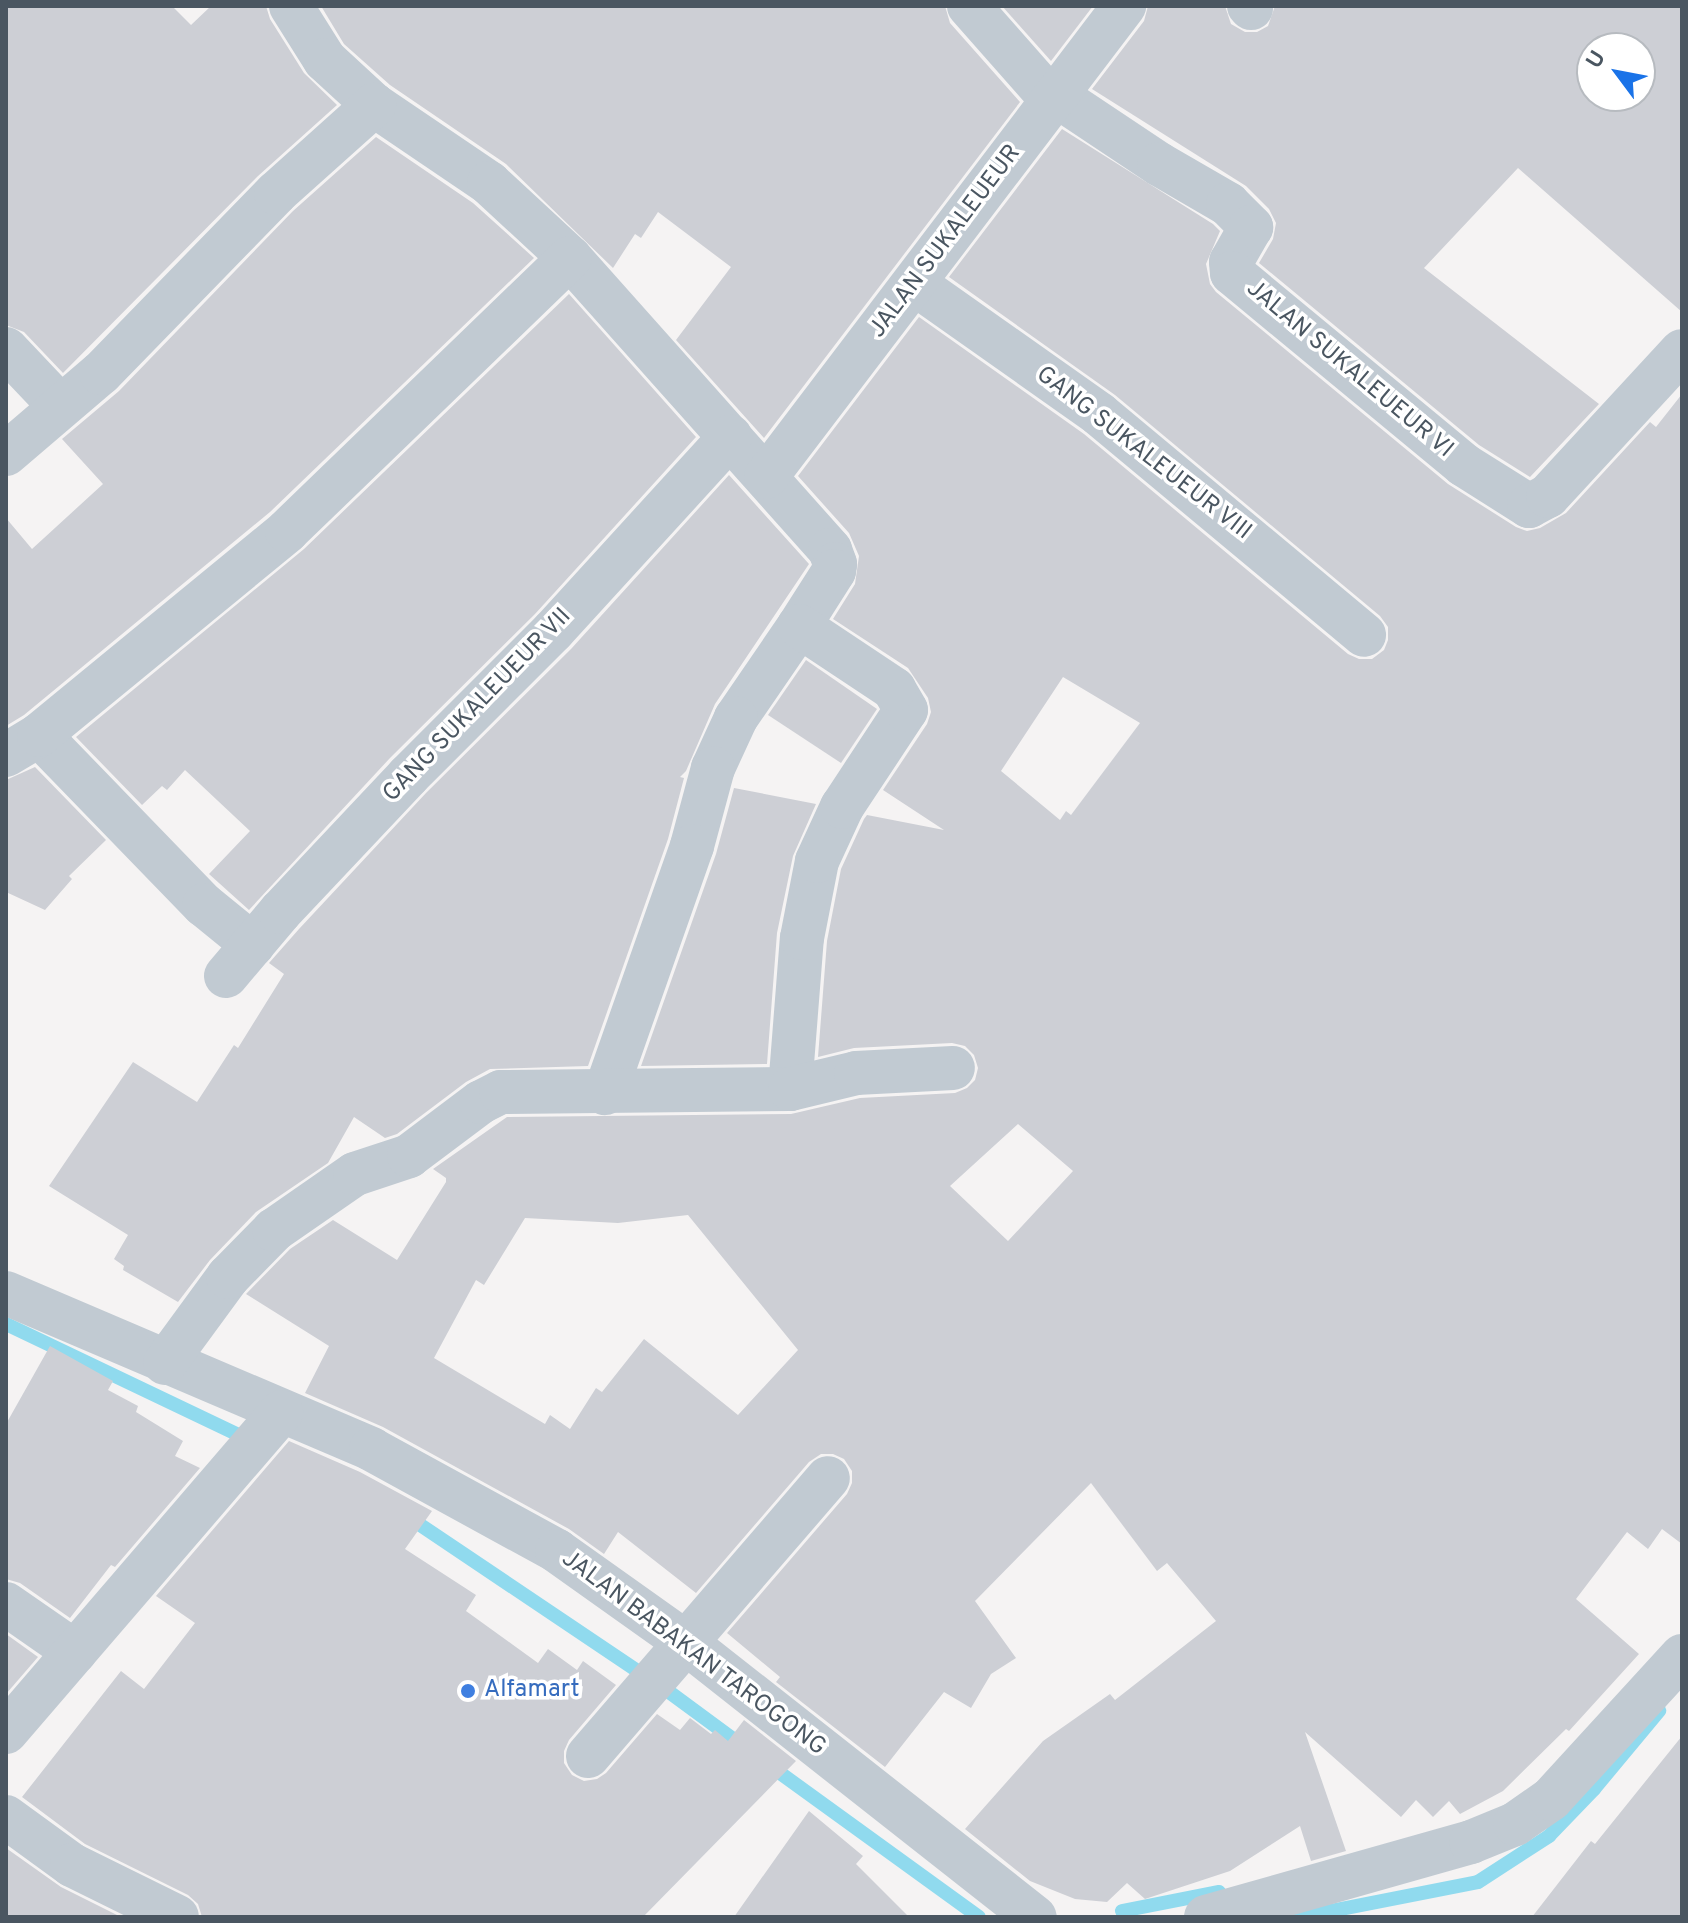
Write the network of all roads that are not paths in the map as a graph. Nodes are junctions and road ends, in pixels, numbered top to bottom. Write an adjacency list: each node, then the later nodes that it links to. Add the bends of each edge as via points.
1 (291, 6): 5 (street, via 325,60)
2 (969, 6): 4 (street)
3 (1124, 6): 4 (street, JALAN SUKALEUEUR)
4 (1055, 98): 7 (street, JALAN SUKALEUEUR); 9 (street, JALAN SUKALEUEUR VI, via 1228,204 1251,227 1231,262 1232,273 1464,465 1529,506 1548,496)
5 (374, 105): 6 (street, via 489,183); 10 (street, via 276,193 101,373)
6 (570, 258): 11 (street); 16 (street, via 287,531)
7 (915, 284): 13 (street, JALAN SUKALEUEUR); 15 (street, GANG SUKALEUEUR VIII, via 1099,414)
8 (6, 349): 10 (street)
9 (1682, 351)
10 (60, 406): 12 (street)
11 (730, 437): 13 (street); 16 (street, GANG SUKALEUEUR VII, via 240,960 204,905)
12 (6, 454)
13 (766, 477): 14 (street, via 830,550 835,564)
14 (799, 626): 18 (street, via 894,689 906,710 842,807 817,861 802,938); 19 (street, via 736,718 713,768 692,846)
15 (1364, 635)
16 (23, 745)
17 (953, 1068): 18 (street, via 856,1073)
18 (790, 1089): 19 (street)
19 (605, 1093): 21 (street, via 501,1092 409,1156 355,1174 274,1230 228,1277)
20 (6, 1293): 21 (street, JALAN BABAKAN TAROGONG)
21 (165, 1363): 22 (street, JALAN BABAKAN TAROGONG)
22 (281, 1412): 25 (street, JALAN BABAKAN TAROGONG, via 371,1449 557,1551); 26 (street)
23 (828, 1478): 25 (street)
24 (6, 1604): 26 (street)
25 (685, 1642): 29 (street); 32 (street, JALAN BABAKAN TAROGONG)
26 (75, 1652): 28 (street)
27 (1682, 1656): 33 (street, via 1551,1799 1515,1824 1471,1842)
28 (6, 1732)
29 (588, 1756)
30 (6, 1817): 31 (street, via 72,1865)
31 (177, 1917)
32 (1034, 1917)
33 (1206, 1917)

